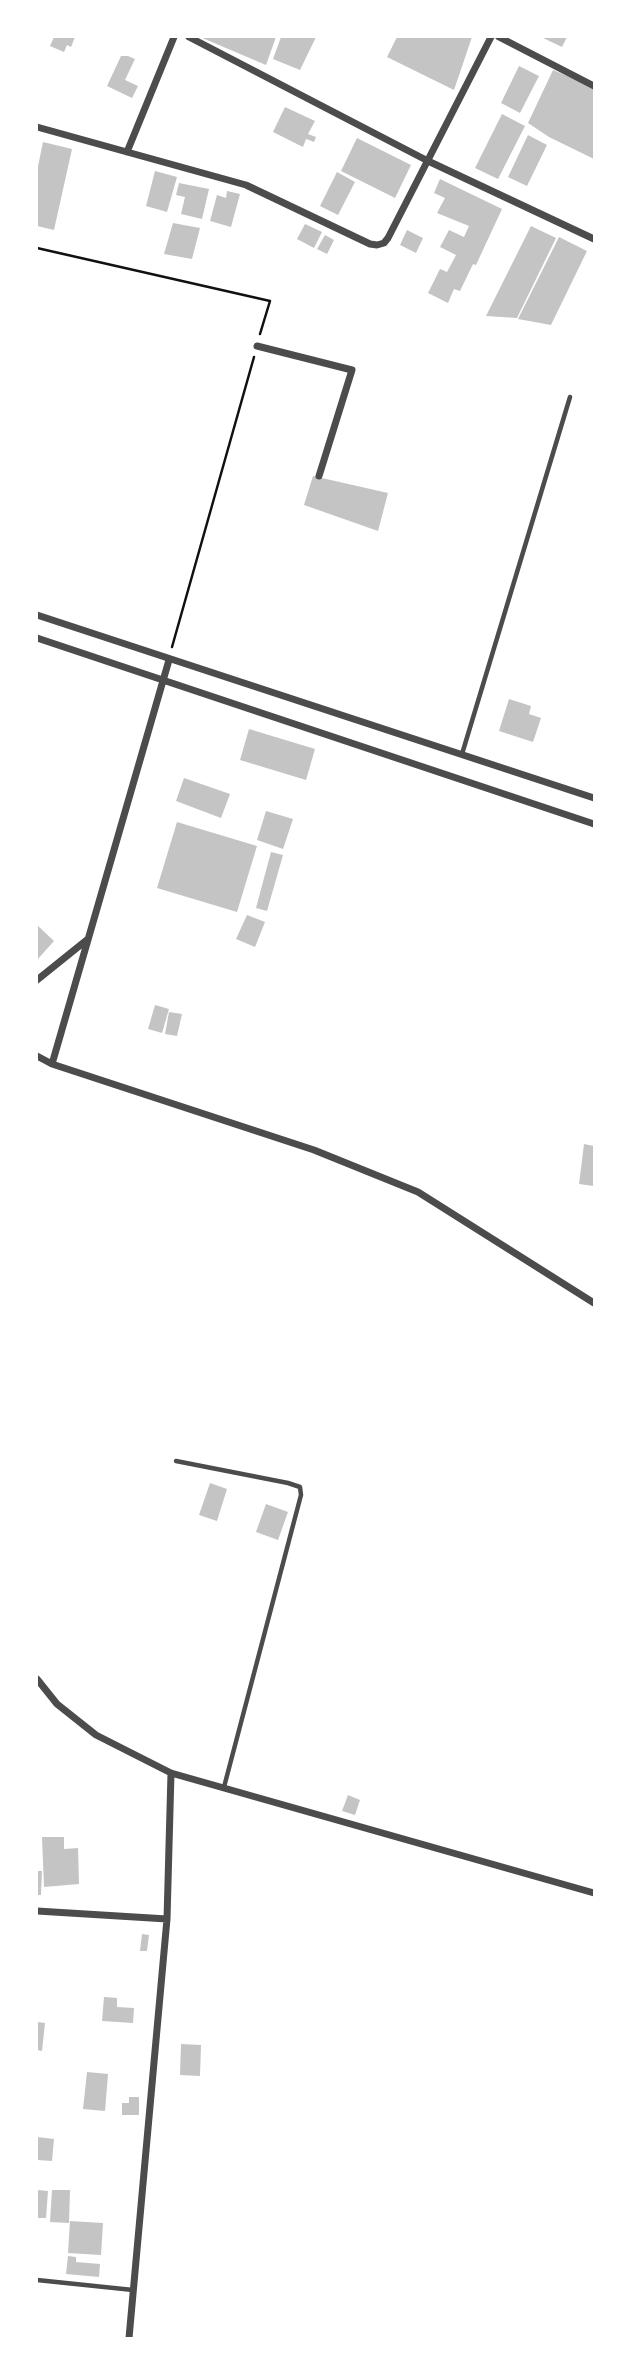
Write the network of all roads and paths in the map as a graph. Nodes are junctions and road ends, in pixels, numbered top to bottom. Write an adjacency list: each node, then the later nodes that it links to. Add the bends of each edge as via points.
1 (174, 37): 7 (street)
2 (189, 37): 8 (street)
3 (491, 37): 8 (street)
4 (499, 37): 5 (street)
5 (594, 86)
6 (37, 127): 7 (street)
7 (127, 152): 8 (street, via 246,185 377,245 388,238)
8 (428, 161): 9 (street)
9 (594, 239)
10 (37, 248): 11 (path, via 270,300)
11 (257, 346): 13 (street, via 352,370); 16 (path)
12 (570, 397): 18 (lane)
13 (319, 476)
14 (37, 615): 16 (street)
15 (37, 638): 17 (street)
16 (169, 660): 17 (street); 18 (street)
17 (162, 681): 20 (street); 21 (street)
18 (461, 754): 19 (street)
19 (594, 798)
20 (594, 824)
21 (89, 939): 22 (street); 24 (street)
22 (37, 980)
23 (37, 1056): 24 (street)
24 (52, 1064): 25 (street, via 314,1150 418,1192)
25 (594, 1303)
26 (176, 1461): 29 (lane, via 300,1487)
27 (37, 1679): 28 (street, via 57,1704 96,1735)
28 (172, 1773): 29 (street); 32 (street)
29 (224, 1788): 30 (street)
30 (594, 1893)
31 (37, 1911): 32 (street)
32 (167, 1919): 34 (street)
33 (37, 2280): 34 (lane)
34 (134, 2290): 35 (street)
35 (129, 2338)

